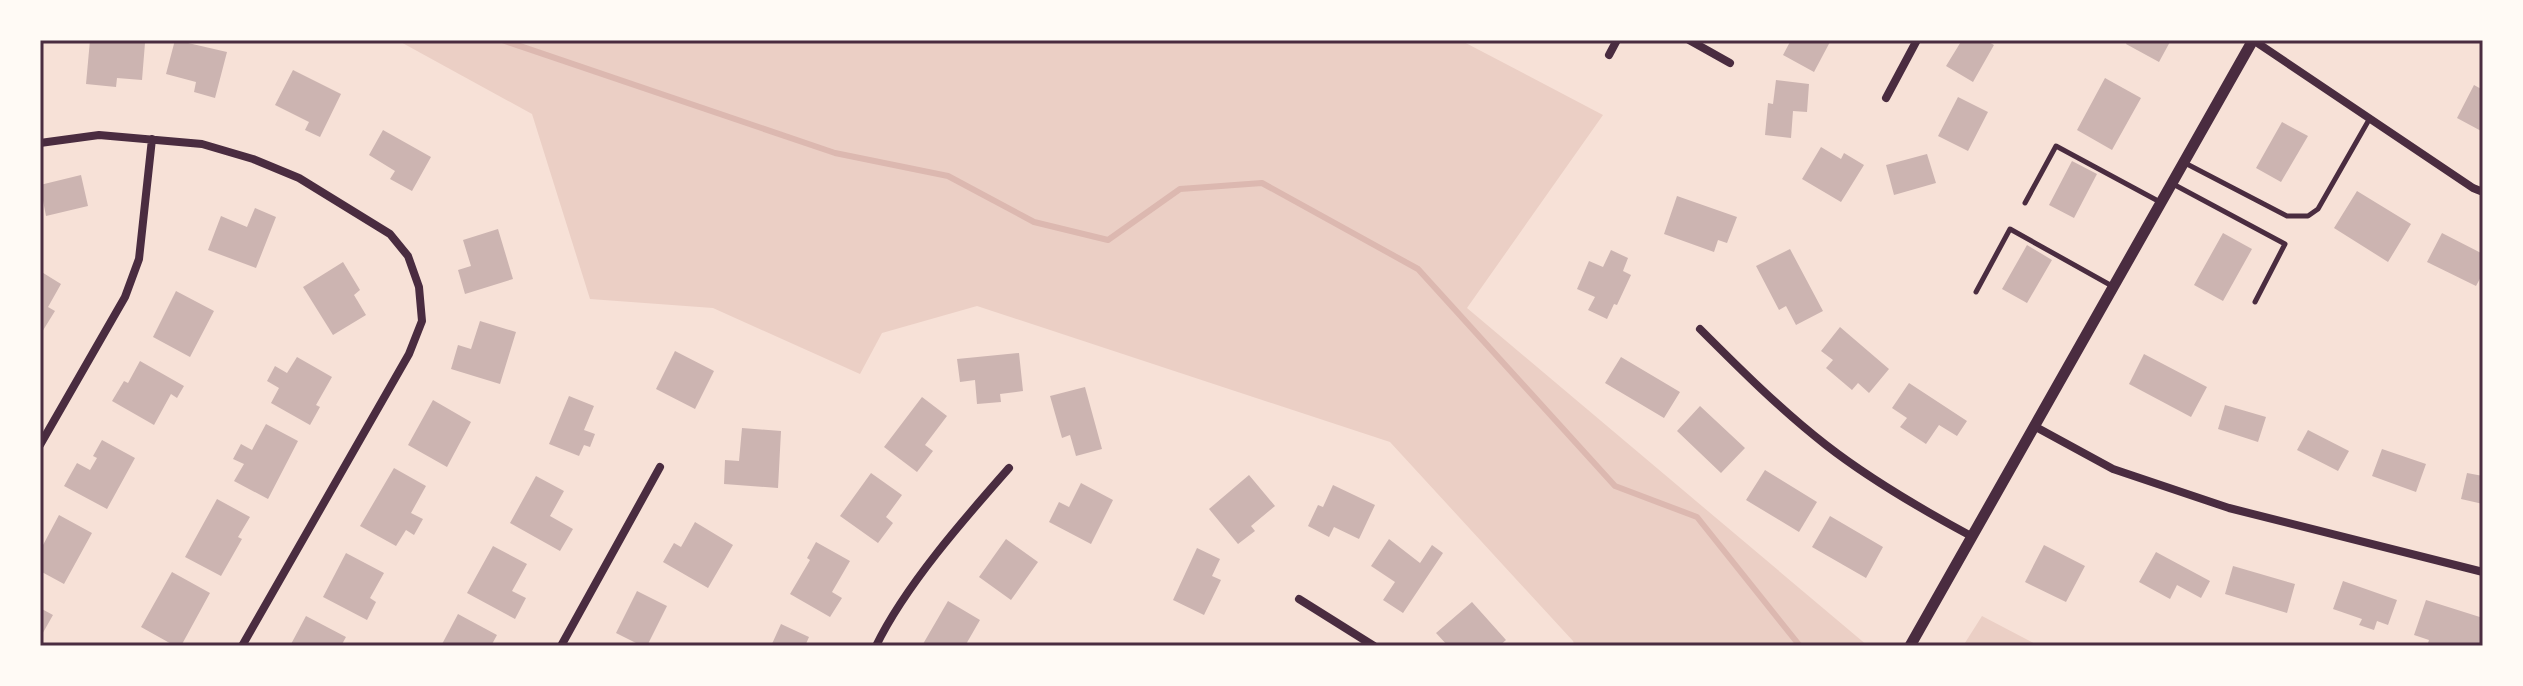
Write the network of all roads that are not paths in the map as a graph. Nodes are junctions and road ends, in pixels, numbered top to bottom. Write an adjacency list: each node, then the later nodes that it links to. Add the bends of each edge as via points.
1 (1617, 40): 5 (street)
2 (1689, 40): 6 (street)
3 (1917, 40): 7 (street)
4 (2253, 40): 8 (street); 11 (street)
5 (1609, 55)
6 (1730, 63)
7 (1886, 98)
8 (2370, 118): 11 (lane, via 2318,209 2308,216 2287,216); 13 (street)
9 (152, 139): 10 (street, via 99,135); 21 (street, via 139,259 125,297); 27 (street, via 202,144 299,178 390,234 408,256 419,287 422,321 402,366)
10 (40, 143)
11 (2184, 163): 12 (street)
12 (2172, 183): 14 (street); 18 (lane, via 2285,244)
13 (2483, 192)
14 (2161, 202): 15 (lane, via 2056,146); 16 (street)
15 (2025, 203)
16 (2113, 286): 17 (lane, via 2010,229); 20 (street)
17 (1976, 292)
18 (2255, 302)
19 (1700, 329): 24 (street, via 1826,445 1917,507)
20 (2034, 426): 24 (street); 25 (street, via 2113,469 2229,508)
21 (40, 445)
22 (660, 467): 28 (street)
23 (1009, 468): 29 (street, via 927,567)
24 (1971, 536): 31 (street)
25 (2483, 572)
26 (1299, 599): 30 (street)
27 (242, 646)
28 (561, 646)
29 (876, 646)
30 (1374, 646)
31 (1910, 646)

